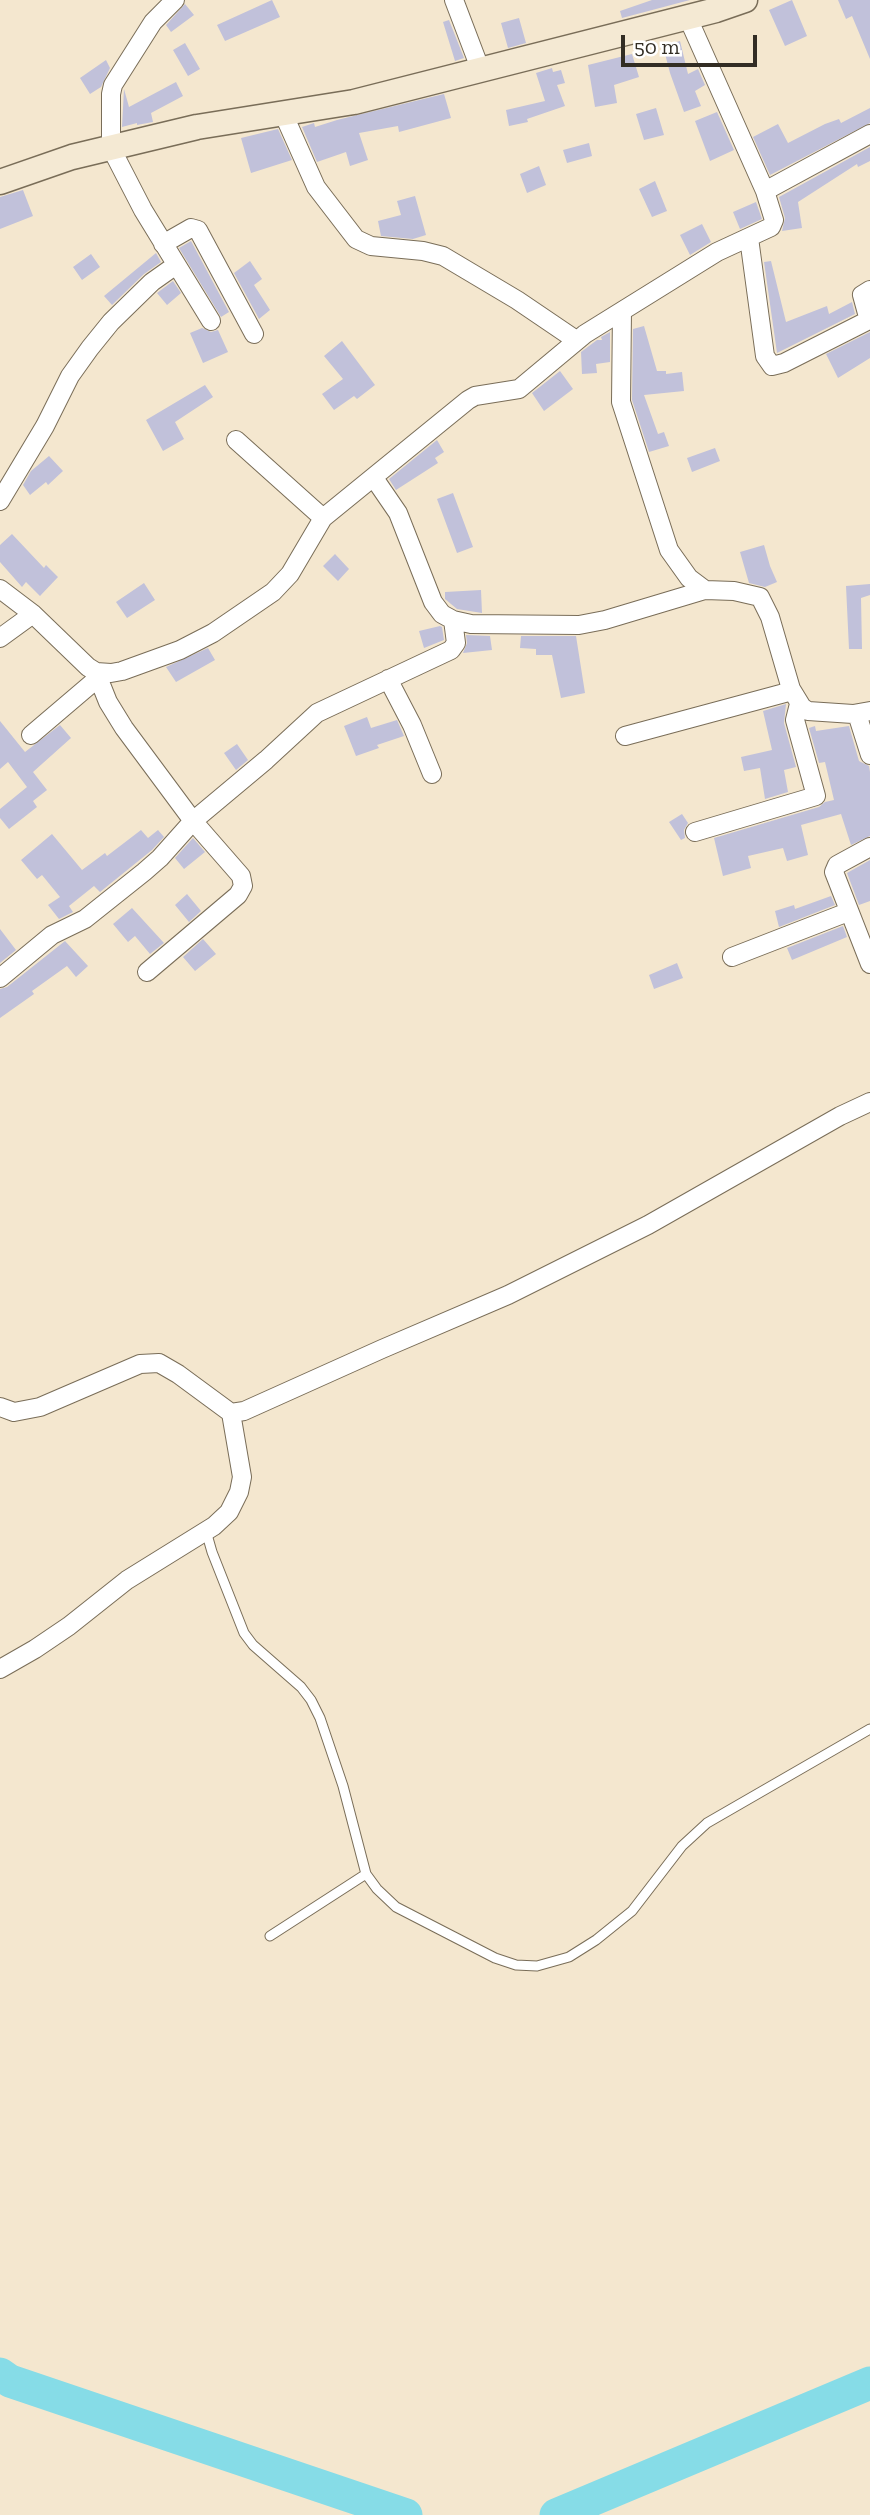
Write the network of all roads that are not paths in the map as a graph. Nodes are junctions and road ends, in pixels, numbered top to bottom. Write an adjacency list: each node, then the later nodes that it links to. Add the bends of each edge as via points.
1 (175, 0): 9 (street, via 153,22 113,85)
2 (454, 0): 6 (street)
3 (745, 0): 4 (main road)
4 (713, 5): 5 (main road)
5 (688, 18): 6 (main road); 11 (street)
6 (481, 71): 7 (main road, via 354,102)
7 (283, 113): 9 (main road); 20 (street, via 316,187 356,239 371,246 443,256)
8 (870, 134): 11 (street)
9 (111, 148): 10 (main road); 13 (street)
10 (0, 182)
11 (765, 191): 12 (street, via 774,223)
12 (749, 238): 16 (street, via 717,252); 17 (street, via 765,356 772,366)
13 (163, 243): 14 (street); 19 (street, via 191,228 198,230)
14 (176, 265): 18 (street); 23 (street, via 152,282 90,348)
15 (870, 289): 17 (street, via 862,295)
16 (622, 311): 20 (street); 26 (street, via 620,394 624,412 666,544 689,578)
17 (869, 319)
18 (211, 321)
19 (254, 334)
20 (576, 340): 22 (street, via 519,389 468,400)
21 (236, 440): 24 (street)
22 (374, 478): 24 (street); 28 (street, via 398,513 433,602)
23 (0, 501)
24 (323, 518): 30 (street, via 290,574 263,599 180,650)
25 (0, 589): 27 (street)
26 (705, 590): 28 (street, via 579,625); 32 (street, via 760,597)
27 (33, 614): 29 (street); 30 (street)
28 (453, 620): 31 (street, via 456,643 451,650)
29 (0, 638)
30 (97, 675): 34 (street); 38 (street, via 114,715)
31 (388, 679): 37 (street); 38 (street, via 317,713)
32 (795, 697): 33 (street, via 808,710); 35 (street); 39 (street, via 795,720 816,796)
33 (864, 712): 36 (street)
34 (31, 735)
35 (625, 737)
36 (870, 755)
37 (432, 774)
38 (193, 821): 44 (street, via 240,876 243,886); 45 (street, via 157,861 100,908 52,935)
39 (695, 832)
40 (870, 847): 41 (street, via 835,868)
41 (848, 912): 42 (street); 43 (street)
42 (732, 957)
43 (870, 964)
44 (146, 972)
45 (0, 978)
46 (870, 1102): 48 (street, via 648,1225 509,1295)
47 (0, 1407): 48 (street, via 14,1412 40,1407 140,1364 159,1363)
48 (231, 1413): 49 (street, via 242,1477 239,1492 229,1511)
49 (206, 1531): 50 (street); 52 (lane, via 244,1633 301,1687 320,1718)
50 (0, 1669)
51 (870, 1730): 52 (lane, via 707,1823 682,1846 632,1911 569,1956 537,1966 495,1958 396,1907)
52 (366, 1874): 53 (lane)
53 (270, 1936)

